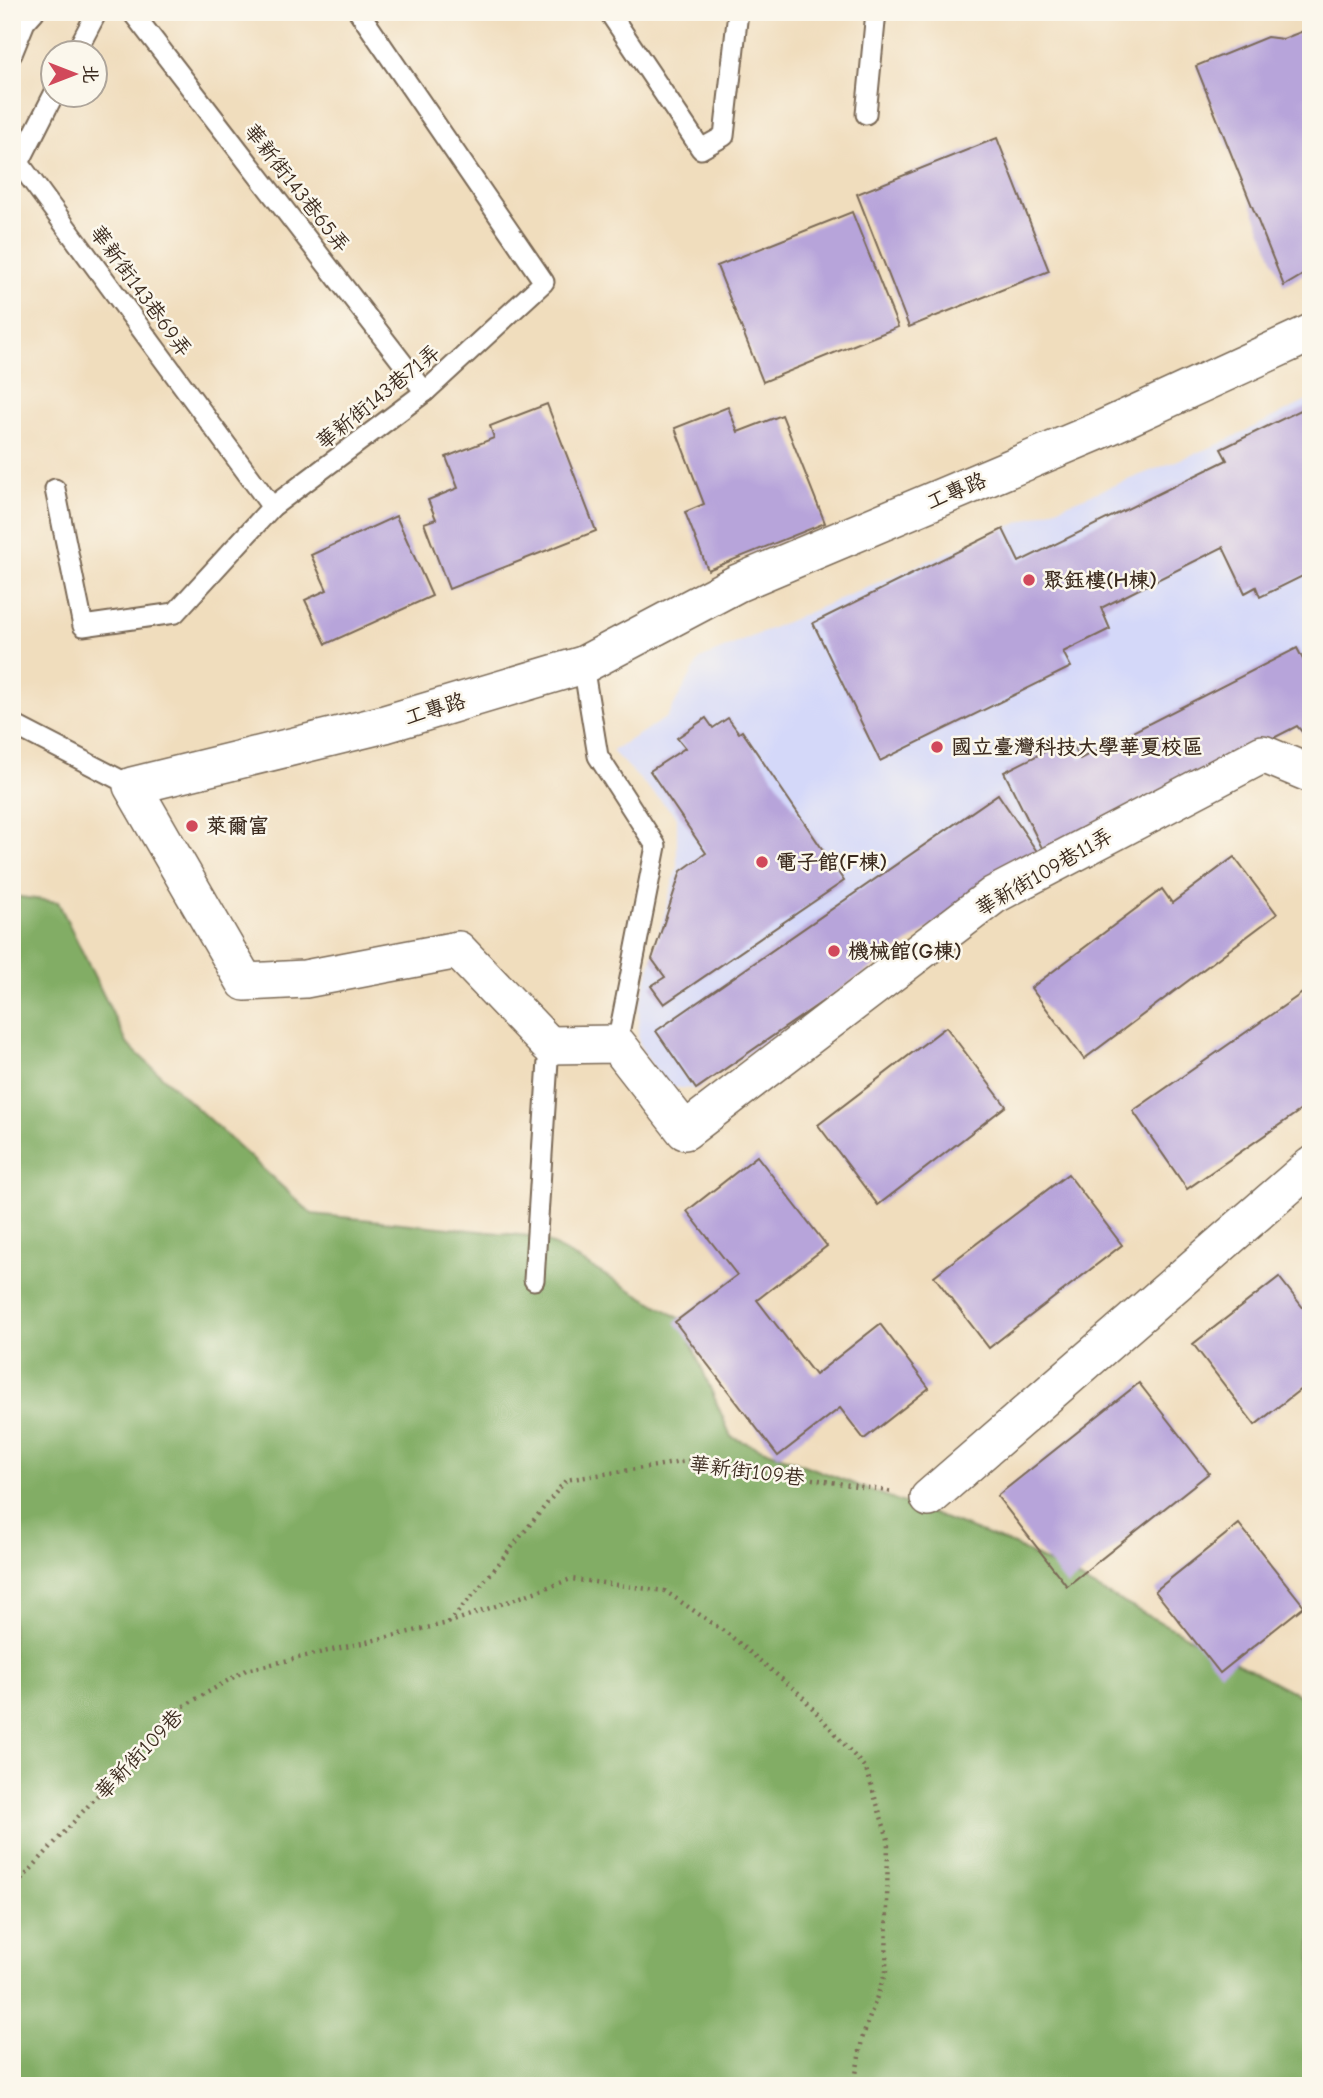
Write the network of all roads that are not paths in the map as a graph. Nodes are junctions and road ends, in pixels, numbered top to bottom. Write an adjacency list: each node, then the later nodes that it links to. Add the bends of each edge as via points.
1 (34, 12): 9 (lane)
2 (97, 12): 8 (lane)
3 (132, 12): 13 (lane, 華新街143巷65弄)
4 (359, 12): 13 (lane, 華新街143巷71弄, via 544,282)
5 (609, 12): 6 (lane, via 701,149 724,136)
6 (738, 12)
7 (876, 12): 11 (lane)
8 (83, 38)
9 (12, 54)
10 (47, 108): 15 (lane, 華新街143巷69弄, via 19,163)
11 (866, 114)
12 (1311, 333): 16 (street, 工專路, via 1096,432 738,583)
13 (425, 392): 15 (lane, 華新街143巷71弄)
14 (55, 489): 15 (lane, 華新街143巷71弄, via 83,626 175,613)
15 (272, 507)
16 (583, 665): 19 (street, 工專路, via 385,724); 20 (lane, via 598,756 656,846)
17 (12, 724): 19 (lane)
18 (1311, 774): 20 (street, 華新街109巷11弄, via 1263,754 994,895 685,1131)
19 (132, 786): 21 (street, via 245,982 305,979 458,950)
20 (617, 1044): 21 (street)
21 (548, 1045): 23 (lane)
22 (1311, 1166): 24 (street)
23 (534, 1280)
24 (929, 1498)

